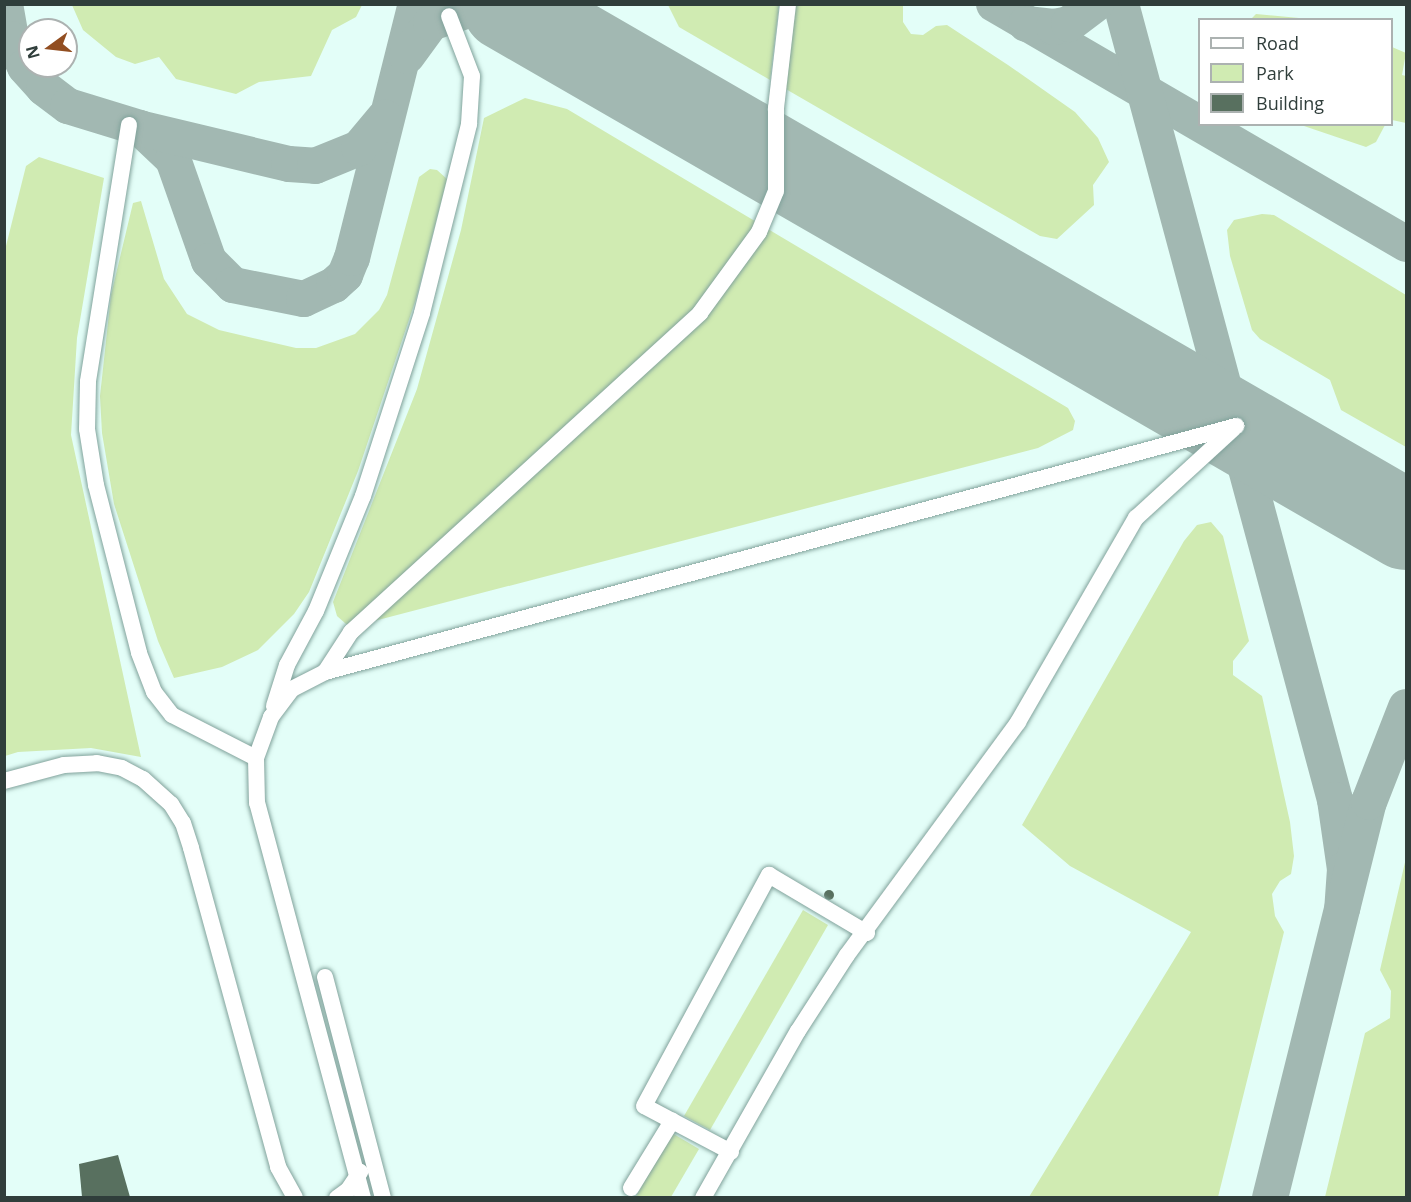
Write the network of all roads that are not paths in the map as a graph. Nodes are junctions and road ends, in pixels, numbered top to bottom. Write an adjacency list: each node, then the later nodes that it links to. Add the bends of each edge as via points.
1 (788, 4): 4 (lane, via 776,108 776,191 759,232 700,313 351,632)
2 (448, 16): 5 (lane, via 472,76 469,124 425,302 363,496 316,611 287,665)
3 (129, 125): 6 (lane, via 88,382 87,429 96,485 139,652 154,692 172,715)
4 (326, 672): 5 (lane, via 292,689); 8 (lane, via 1236,426 1136,518 1018,722)
5 (271, 717): 6 (lane)
6 (256, 758): 13 (lane, via 257,803)
7 (4, 781): 15 (lane, via 64,765 98,763 122,768 143,779 171,804 183,823 191,848 278,1167)
8 (867, 933): 10 (lane, via 769,875 644,1106); 12 (lane, via 798,1031)
9 (324, 977): 11 (lane)
10 (672, 1121): 12 (lane); 14 (lane)
11 (368, 1140): 13 (lane); 18 (lane)
12 (731, 1152): 19 (lane)
13 (357, 1178): 16 (lane); 17 (lane)
14 (631, 1188)
15 (295, 1197)
16 (337, 1197)
17 (363, 1197)
18 (383, 1197)
19 (703, 1197)

